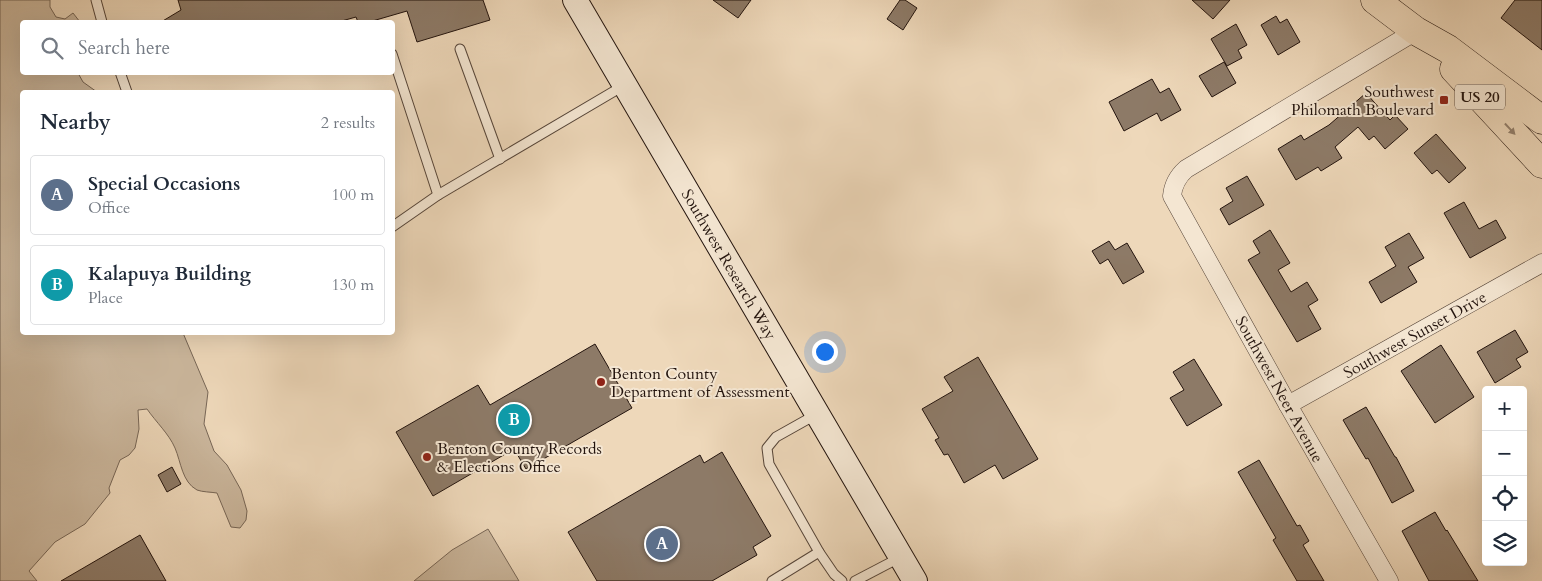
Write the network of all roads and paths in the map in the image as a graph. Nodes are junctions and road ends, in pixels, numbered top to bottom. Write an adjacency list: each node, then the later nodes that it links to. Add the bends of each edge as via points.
1 (96, 0): 4 (lane)
2 (575, 0): 9 (street, Southwest Research Way)
3 (1375, 0): 5 (highway, US 20)
4 (101, 20)
5 (1416, 31): 11 (highway, US 20, via 1448,49); 13 (highway, US 20, one-way to 13); 17 (street, Southwest Neer Avenue, via 1186,169 1176,181 1172,196)
6 (460, 49): 12 (lane)
7 (395, 63): 14 (lane)
8 (121, 75): 10 (lane)
9 (625, 85): 12 (lane); 18 (street, Southwest Research Way)
10 (127, 90)
11 (1542, 120)
12 (500, 159): 14 (lane)
13 (1542, 164)
14 (438, 195): 15 (lane)
15 (395, 225)
16 (1542, 263): 17 (street, Southwest Sunset Drive)
17 (1288, 405): 25 (street, Southwest Neer Avenue)
18 (818, 414): 19 (lane, via 776,437 767,448 769,464); 20 (street, Southwest Research Way)
19 (819, 552): 21 (lane); 22 (lane)
20 (900, 557): 23 (lane); 24 (street, Southwest Research Way)
21 (772, 581)
22 (842, 581)
23 (855, 581)
24 (915, 581)
25 (1389, 581)

